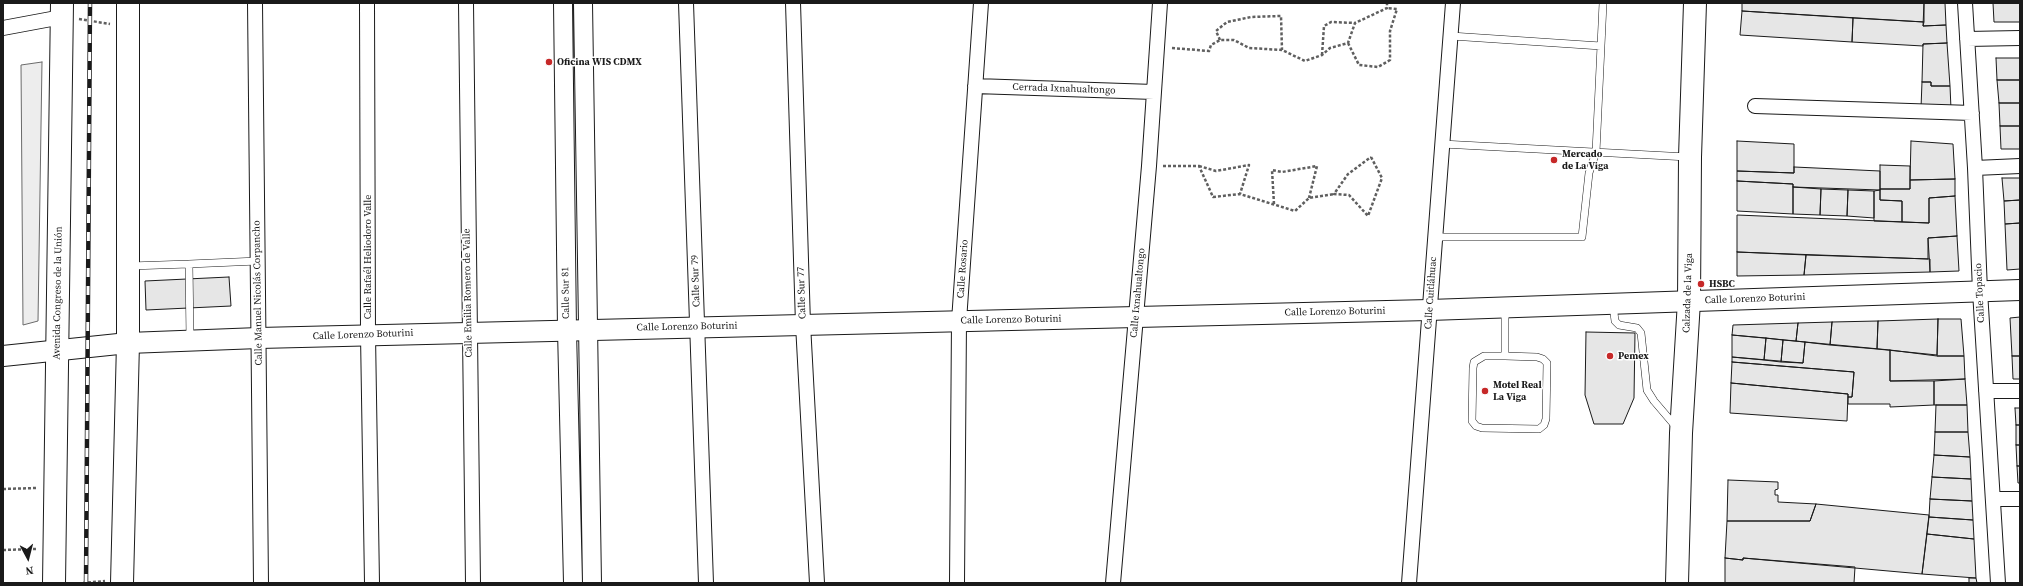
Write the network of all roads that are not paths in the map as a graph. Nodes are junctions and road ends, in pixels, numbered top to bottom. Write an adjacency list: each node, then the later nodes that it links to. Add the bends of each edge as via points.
1 (128, 3): 33 (main road)
2 (255, 3): 31 (street, Calle Manuel Nicolás Corpancho)
3 (367, 3): 47 (street, Calle Rafaél Heliodoro Valle)
4 (466, 3): 46 (street, Calle Emilia Romero de Valle)
5 (563, 3): 45 (street, Calle Sur 81)
6 (584, 3): 44 (street)
7 (686, 3): 43 (street, Calle Sur 79)
8 (793, 3): 42 (street, Calle Sur 77)
9 (981, 3): 21 (street, Calle Rosario)
10 (1160, 3): 22 (street, Calle Ixnahualtongo)
11 (1453, 3): 17 (street, Calle Cuitláhuac)
12 (1603, 3): 20 (lane)
13 (1695, 3): 27 (main road, Calzada de la Viga)
14 (1965, 3): 19 (street, Calle Topacio)
15 (62, 10): 16 (street); 51 (main road, Avenida Congreso de la Unión)
16 (3, 28)
17 (1451, 36): 20 (lane); 25 (street, Calle Cuitláhuac)
18 (2020, 38): 19 (street)
19 (1967, 39): 24 (street, Calle Topacio)
20 (1601, 46): 26 (lane)
21 (975, 86): 22 (street, Cerrada Ixnahualtongo); 41 (street, Calle Rosario)
22 (1154, 92): 40 (street, Calle Ixnahualtongo)
23 (1755, 106): 24 (street)
24 (1972, 113): 29 (street, Calle Topacio)
25 (1442, 144): 26 (lane); 30 (street, Calle Cuitláhuac)
26 (1596, 152): 27 (lane); 30 (lane, via 1588,173 1582,236)
27 (1690, 157): 36 (main road, Calzada de la Viga)
28 (2020, 166): 29 (street)
29 (1975, 168): 35 (street, Calle Topacio)
30 (1435, 237): 39 (street, Calle Cuitláhuac)
31 (258, 261): 32 (lane); 48 (street, Calle Manuel Nicolás Corpancho)
32 (189, 264): 33 (lane); 49 (lane)
33 (128, 266): 50 (main road)
34 (2020, 290): 35 (main road, Calle Lorenzo Boturini)
35 (1980, 291): 36 (main road, Calle Lorenzo Boturini); 54 (street, Calle Topacio)
36 (1689, 301): 37 (main road, Calle Lorenzo Boturini); 56 (main road, Calzada de la Viga)
37 (1613, 304): 38 (main road, Calle Lorenzo Boturini); 56 (lane, via 1615,321 1619,325 1637,328 1641,333 1647,390)
38 (1505, 307): 39 (main road, Calle Lorenzo Boturini); 53 (lane)
39 (1430, 310): 40 (main road, Calle Lorenzo Boturini); 70 (street, Calle Cuitláhuac)
40 (1136, 317): 41 (main road, Calle Lorenzo Boturini); 69 (street, Calle Ixnahualtongo)
41 (960, 321): 42 (main road, Calle Lorenzo Boturini); 68 (street, Calle Rosario)
42 (803, 324): 43 (main road, Calle Lorenzo Boturini); 67 (street, Calle Sur 77)
43 (697, 326): 44 (main road, Calle Lorenzo Boturini); 66 (street, Calle Sur 79)
44 (588, 329): 45 (main road, Calle Lorenzo Boturini); 65 (street)
45 (566, 330): 46 (main road, Calle Lorenzo Boturini); 64 (street, Calle Sur 81)
46 (468, 332): 47 (main road, Calle Lorenzo Boturini); 63 (street, Calle Emilia Romero de Valle)
47 (368, 335): 48 (main road, Calle Lorenzo Boturini); 62 (street, Calle Rafaél Heliodoro Valle)
48 (259, 338): 49 (main road, Calle Lorenzo Boturini); 61 (street, Calle Manuel Nicolás Corpancho)
49 (190, 341): 50 (main road, Calle Lorenzo Boturini)
50 (128, 343): 51 (main road, Calle Lorenzo Boturini); 60 (main road)
51 (56, 349): 52 (main road, Calle Lorenzo Boturini); 59 (main road, Avenida Congreso de la Unión)
52 (3, 356)
53 (1505, 356): 53 (lane, via 1537,357 1547,363 1546,419 1539,429 1482,428 1472,421 1474,362 1484,356)
54 (1986, 391): 55 (street); 57 (street, Calle Topacio)
55 (2020, 391)
56 (1681, 433): 71 (main road, Calzada de la Viga)
57 (1993, 499): 58 (street); 72 (street, Calle Topacio)
58 (2020, 499)
59 (54, 583)
60 (122, 583)
61 (261, 583)
62 (372, 583)
63 (473, 583)
64 (573, 583)
65 (592, 583)
66 (706, 583)
67 (817, 583)
68 (957, 583)
69 (1112, 583)
70 (1409, 583)
71 (1677, 583)
72 (1998, 583)

